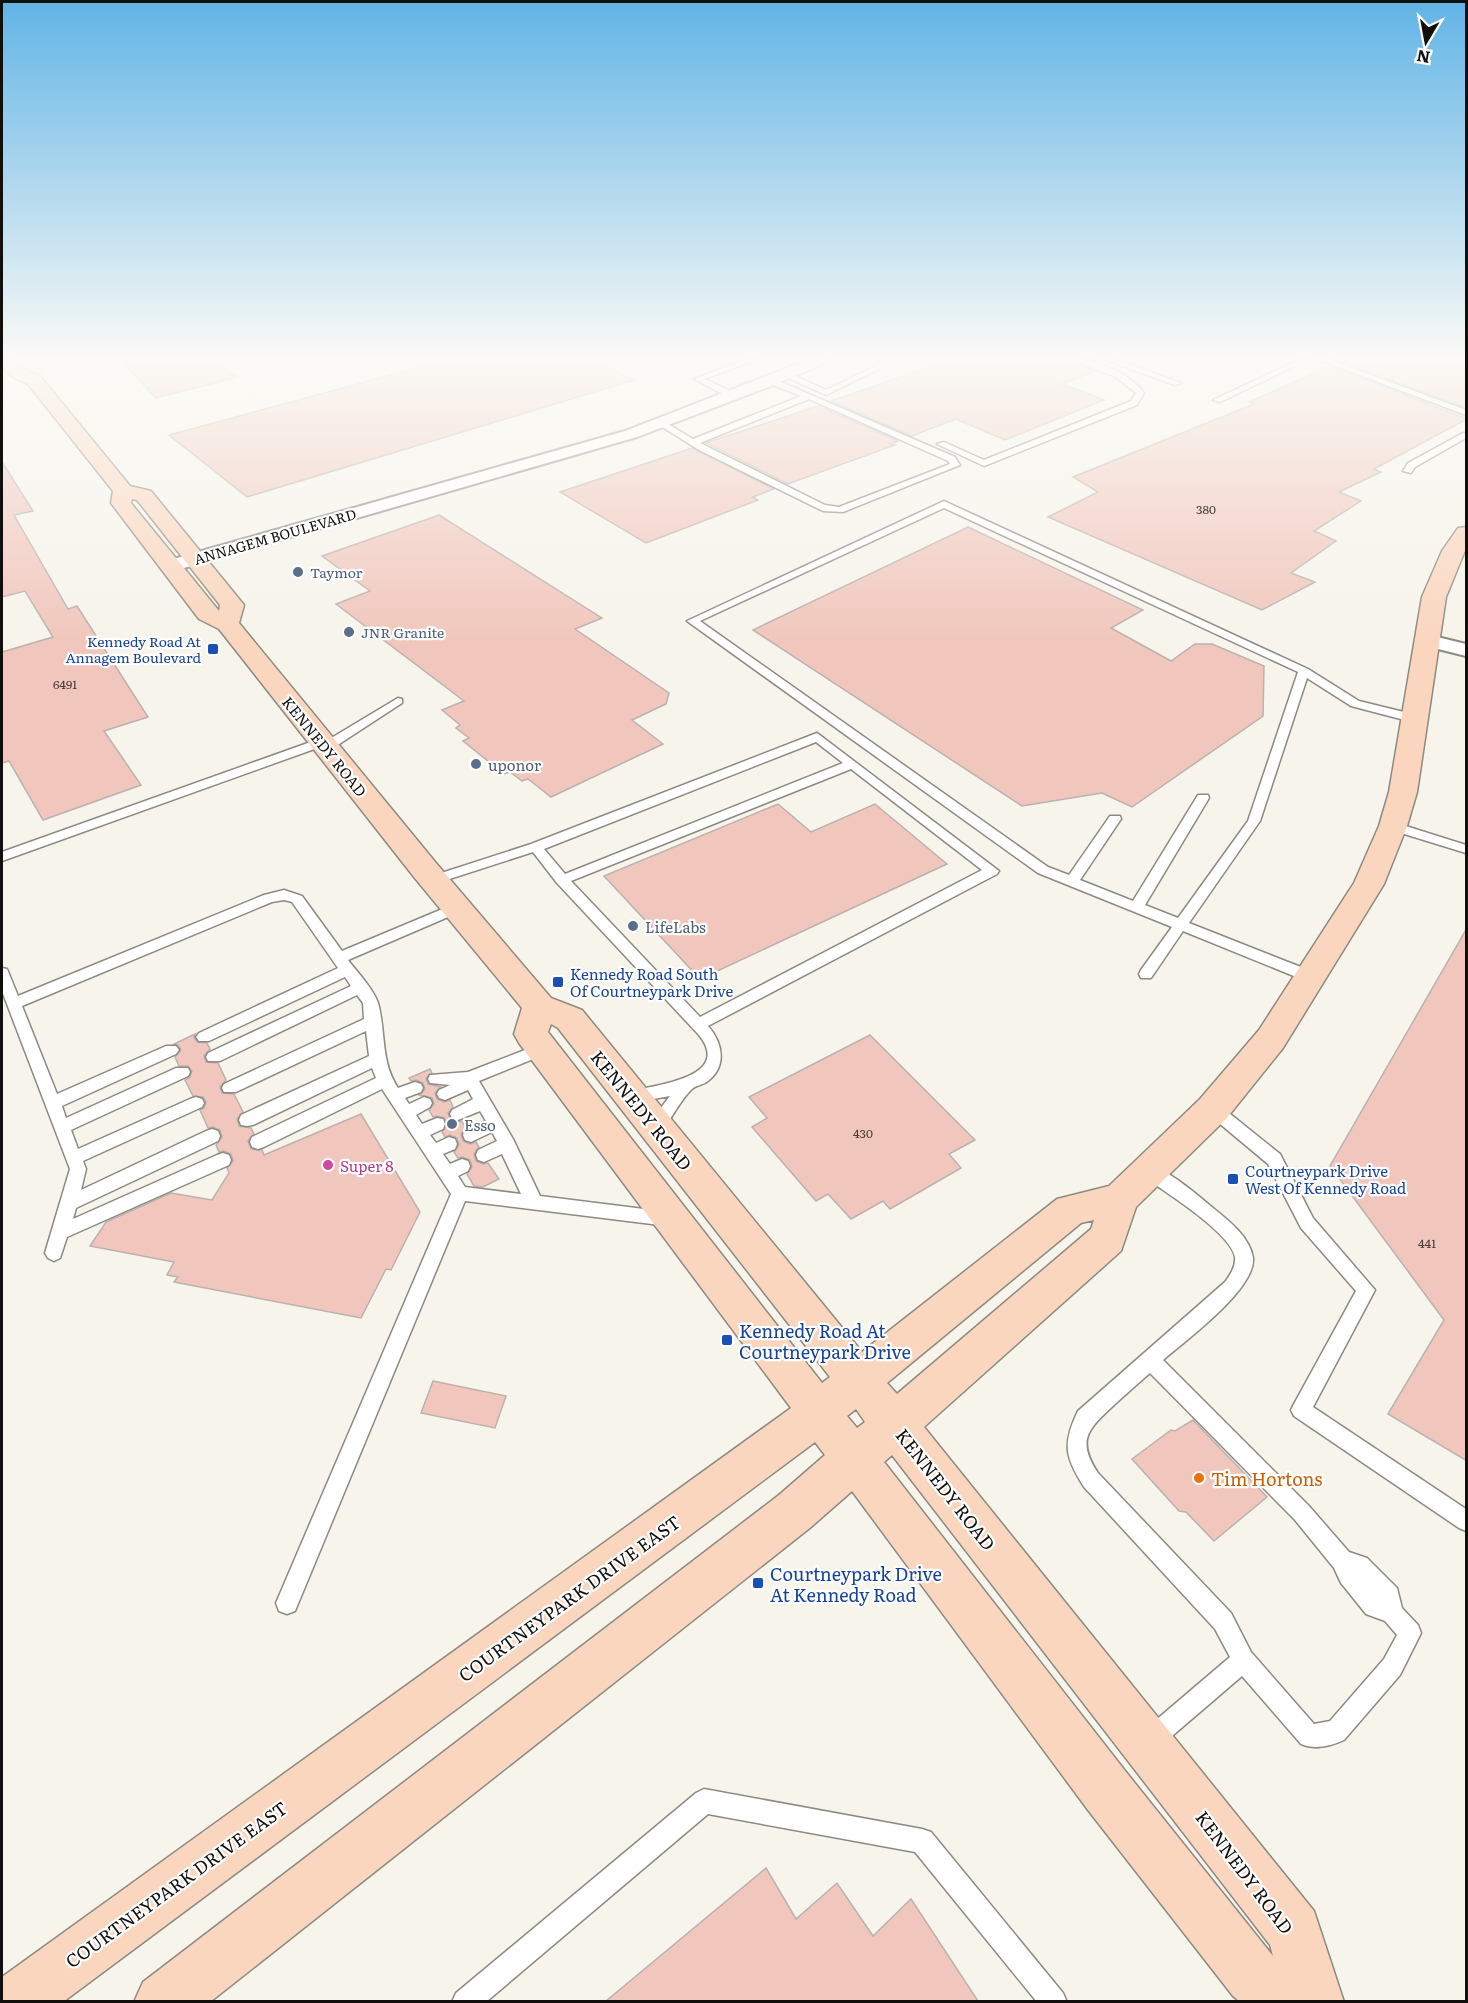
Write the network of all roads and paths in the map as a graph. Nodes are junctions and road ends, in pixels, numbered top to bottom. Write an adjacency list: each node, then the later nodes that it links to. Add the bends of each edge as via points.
1 (92, 452): 9 (main road, KENNEDY ROAD)
2 (559, 452): 11 (street, ANNAGEM BOULEVARD)
3 (714, 452): 4 (lane, via 823,508 840,510 955,465 952,459)
4 (937, 452)
5 (960, 452): 6 (lane, via 984,463)
6 (1010, 452)
7 (1435, 452): 8 (lane)
8 (1408, 471)
9 (123, 491): 11 (main road, KENNEDY ROAD, via 144,495); 12 (main road, KENNEDY ROAD, via 121,503)
10 (1467, 533): 14 (main road, via 1453,551 1434,597)
11 (195, 559): 12 (street, ANNAGEM BOULEVARD); 13 (main road, KENNEDY ROAD, via 232,605)
12 (170, 566): 13 (main road, KENNEDY ROAD, via 207,614)
13 (227, 624): 19 (main road, KENNEDY ROAD)
14 (1429, 641): 15 (street); 18 (main road)
15 (1467, 650)
16 (1304, 672): 18 (lane, via 1355,704); 29 (lane, via 944,504 692,621 1042,870); 32 (lane, via 1254,821)
17 (398, 701): 19 (lane)
18 (1416, 719): 23 (main road)
19 (325, 745): 26 (lane); 27 (main road, KENNEDY ROAD)
20 (852, 764): 24 (lane, via 817,737); 28 (lane); 41 (lane, via 992,871)
21 (1203, 798): 31 (lane)
22 (1115, 819): 29 (lane)
23 (1393, 826): 25 (lane); 36 (main road, via 1369,884)
24 (536, 847): 27 (lane); 28 (lane)
25 (1467, 849)
26 (2, 857)
27 (434, 880): 30 (main road, KENNEDY ROAD)
28 (562, 880): 41 (lane)
29 (1072, 882): 31 (lane)
30 (457, 908): 33 (lane); 39 (main road, KENNEDY ROAD)
31 (1136, 908): 32 (lane)
32 (1181, 926): 35 (lane); 36 (lane)
33 (343, 964): 37 (lane); 38 (lane, via 297,899 284,895); 42 (lane)
34 (2, 973): 38 (lane)
35 (1146, 974)
36 (1311, 977): 61 (main road, via 1270,1039)
37 (360, 988): 40 (lane, via 370,1002); 45 (lane)
38 (13, 1004): 58 (lane)
39 (539, 1006): 44 (main road, via 531,1034); 56 (main road, KENNEDY ROAD, via 570,1019)
40 (374, 1021): 46 (lane); 52 (lane)
41 (698, 1024): 51 (lane, via 713,1045 714,1060 710,1068)
42 (204, 1036)
43 (171, 1050): 58 (lane)
44 (543, 1050): 49 (lane); 84 (main road)
45 (214, 1057)
46 (377, 1059): 50 (lane); 64 (lane)
47 (182, 1072): 67 (lane)
48 (436, 1079): 49 (lane)
49 (470, 1080): 54 (lane); 57 (lane)
50 (385, 1081): 55 (lane); 72 (lane)
51 (685, 1087): 56 (lane); 68 (lane)
52 (230, 1088)
53 (415, 1088): 55 (lane)
54 (445, 1094)
55 (395, 1096): 62 (lane)
56 (632, 1096): 68 (main road, KENNEDY ROAD)
57 (483, 1102): 63 (lane); 66 (lane)
58 (52, 1103): 67 (lane)
59 (196, 1103): 77 (lane)
60 (424, 1103): 62 (lane)
61 (1213, 1109): 79 (main road); 92 (lane, via 1274,1159 1307,1223 1366,1290 1302,1410)
62 (406, 1113): 69 (lane)
63 (458, 1114)
64 (247, 1120)
65 (437, 1124): 69 (lane)
66 (496, 1124): 70 (lane); 74 (lane)
67 (62, 1127): 77 (lane)
68 (656, 1127): 88 (main road, KENNEDY ROAD)
69 (420, 1132): 75 (lane)
70 (471, 1135)
71 (212, 1136): 83 (lane)
72 (258, 1142)
73 (449, 1144): 75 (lane)
74 (507, 1144): 76 (lane); 82 (lane)
75 (433, 1152): 80 (lane, via 455,1170)
76 (484, 1155)
77 (74, 1158): 83 (lane, via 78,1169)
78 (223, 1160): 85 (lane)
79 (1148, 1171): 81 (main road); 87 (lane, via 1206,1212 1244,1254 1240,1275 1231,1288)
80 (460, 1193): 82 (lane); 93 (lane)
81 (1120, 1199): 88 (main road, COURTNEYPARK DRIVE EAST, via 1070,1210); 90 (main road, via 1107,1239)
82 (534, 1202): 84 (lane)
83 (69, 1203): 85 (lane)
84 (671, 1219): 89 (main road)
85 (60, 1233): 86 (lane)
86 (54, 1253)
87 (1150, 1360): 94 (lane, via 1085,1418 1077,1432 1075,1450 1091,1480 1223,1621); 94 (lane, via 1302,1513 1342,1560 1359,1566 1389,1596 1392,1613 1410,1633 1392,1667 1336,1732 1309,1736)
88 (858, 1380): 89 (main road, COURTNEYPARK DRIVE EAST); 90 (main road, KENNEDY ROAD)
89 (817, 1413): 91 (main road); 96 (main road, COURTNEYPARK DRIVE EAST)
90 (894, 1424): 91 (main road); 95 (main road, KENNEDY ROAD)
91 (854, 1459): 97 (main road, via 795,1511); 100 (main road, via 1253,1976)
92 (1467, 1521)
93 (287, 1603)
94 (1243, 1660): 95 (lane)
95 (1146, 1743): 101 (main road, KENNEDY ROAD, via 1294,1931)
96 (15, 2001)
97 (163, 2001)
98 (465, 2001): 99 (lane, via 704,1801 922,1841)
99 (1054, 2001)
100 (1288, 2001)
101 (1315, 2001)

